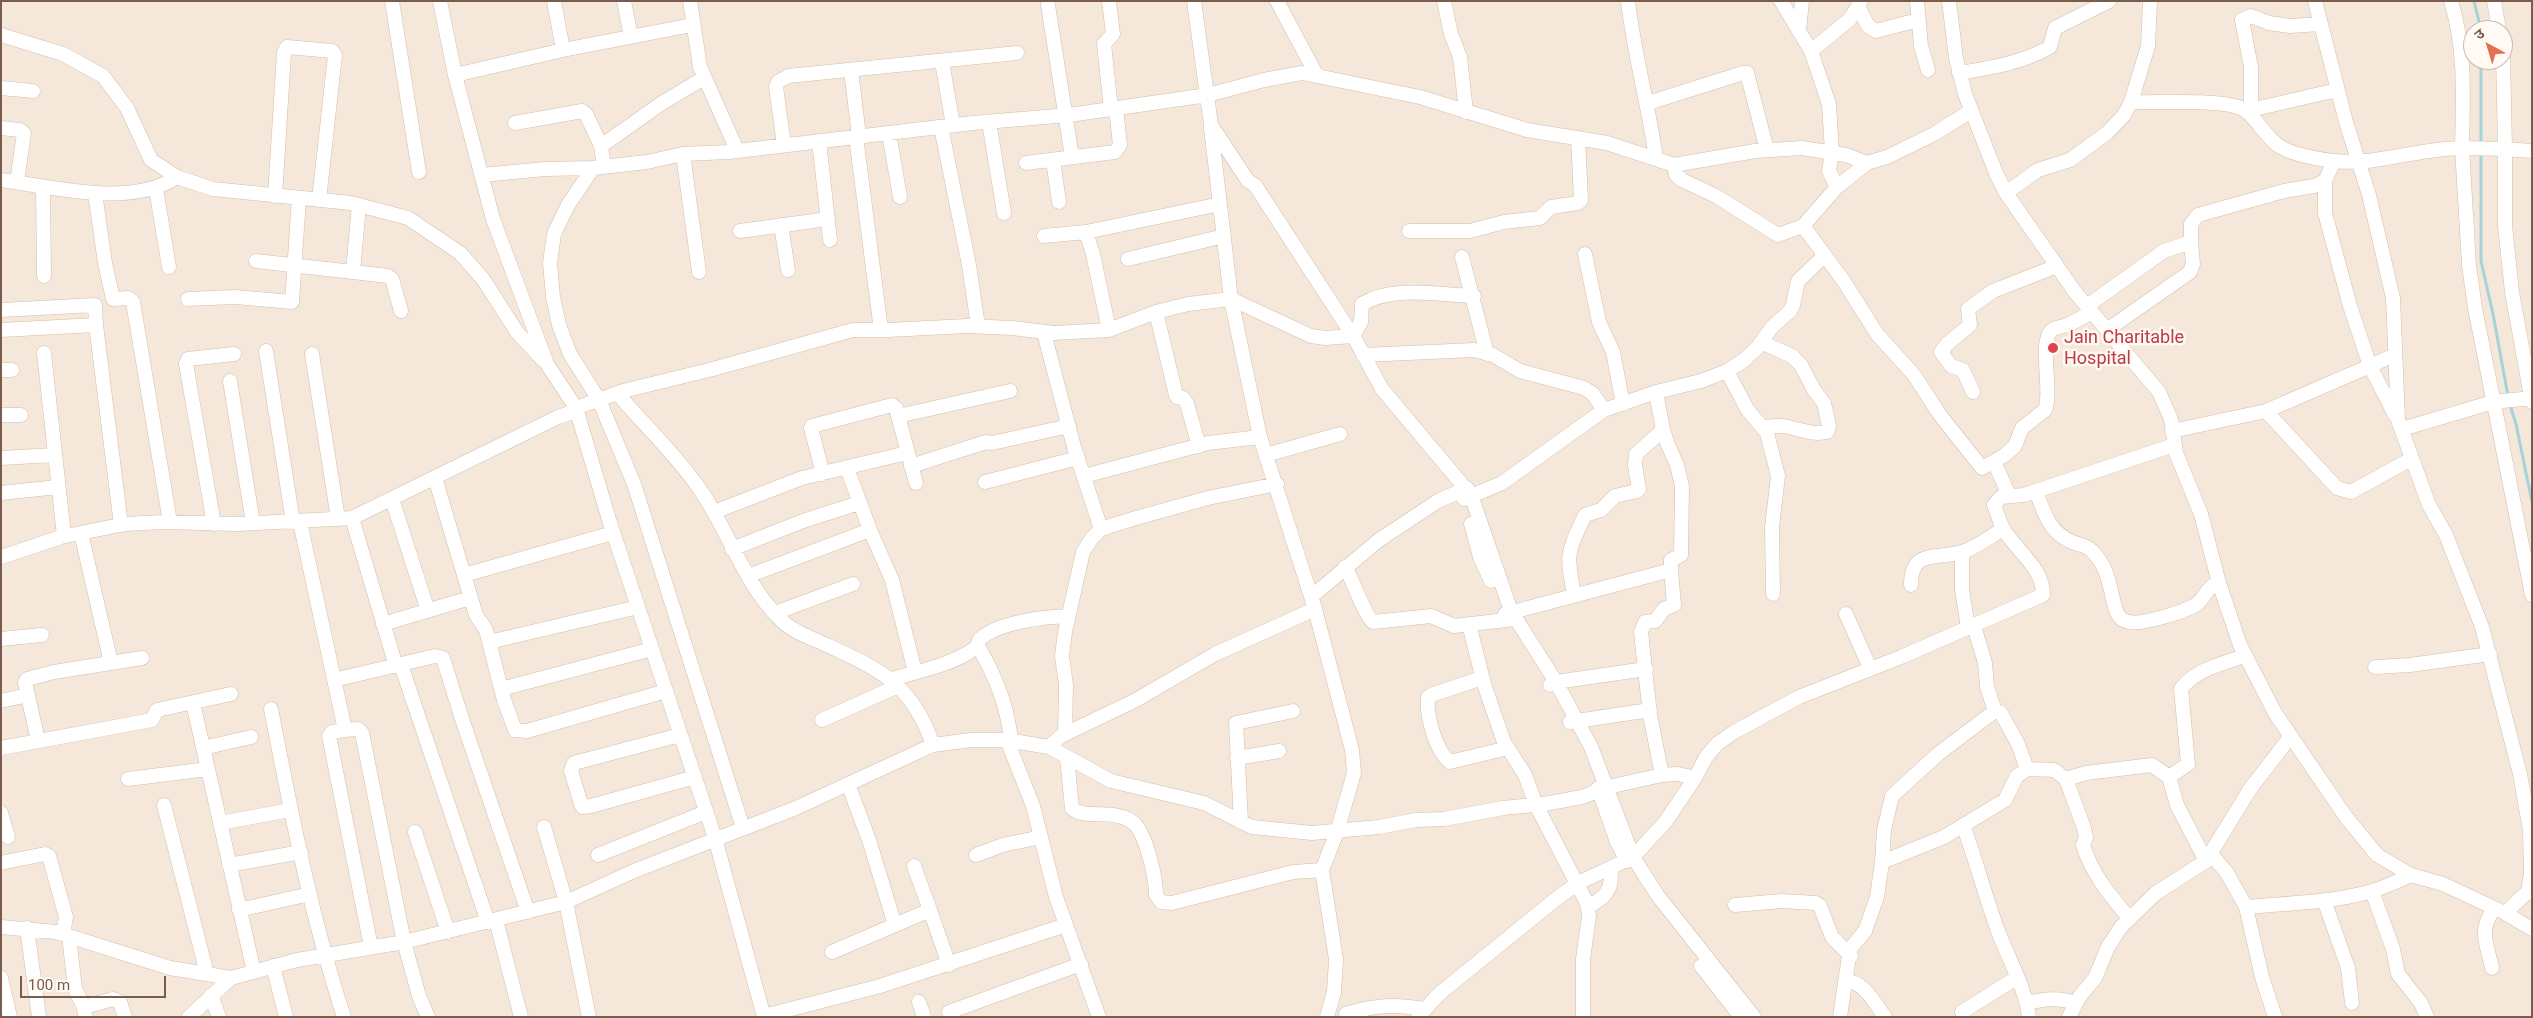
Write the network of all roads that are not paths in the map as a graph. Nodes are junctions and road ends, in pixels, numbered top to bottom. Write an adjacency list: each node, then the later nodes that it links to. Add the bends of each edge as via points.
1 (392, 1): 78 (street)
2 (440, 1): 38 (street)
3 (554, 1): 29 (street)
4 (624, 1): 28 (street)
5 (690, 1): 25 (street)
6 (1109, 1): 46 (street, via 1113,34 1104,44)
7 (1194, 1): 43 (street)
8 (1277, 1): 37 (street)
9 (1444, 1): 49 (street, via 1460,58)
10 (1628, 1): 45 (street, via 1632,39)
11 (1780, 1): 26 (street)
12 (1802, 1): 26 (street)
13 (1917, 1): 22 (street)
14 (1949, 1): 36 (street)
15 (2108, 1): 36 (street, via 2055,28 2050,47 2040,53 2014,62)
16 (2150, 1): 44 (street, via 2148,46)
17 (2315, 1): 24 (street)
18 (2451, 1): 62 (street, via 2464,72)
19 (2494, 1): 23 (street)
20 (1860, 4): 22 (street, via 1868,26 1876,31); 30 (street, via 1850,19)
21 (1048, 5): 50 (street)
22 (1918, 20): 34 (street)
23 (2497, 20)
24 (2320, 24): 41 (street); 48 (street, via 2290,26 2251,16 2242,20 2251,67)
25 (692, 25): 28 (street); 39 (street)
26 (1799, 30): 30 (street)
27 (1, 35): 80 (street, via 63,54 103,76 127,108 150,160)
28 (631, 37): 29 (street)
29 (563, 50): 38 (street)
30 (1811, 51): 67 (street, via 1829,104)
31 (1017, 53): 32 (street)
32 (942, 62): 33 (street); 54 (street)
33 (851, 70): 57 (street); 60 (street, via 799,74 778,82)
34 (1928, 70)
35 (2503, 70): 63 (street)
36 (1959, 73): 47 (street)
37 (1316, 74): 43 (street, via 1302,72); 49 (street)
38 (455, 75): 79 (street)
39 (704, 78): 61 (street); 64 (street)
40 (1, 88): 42 (street)
41 (2337, 90): 48 (street); 73 (street)
42 (33, 91)
43 (1208, 96): 46 (street); 53 (street)
44 (2131, 102): 48 (street, via 2220,104); 88 (street, via 2118,122 2083,151 2062,164 2038,170)
45 (1648, 103): 65 (street, via 1711,81 1747,73); 71 (street)
46 (1113, 109): 50 (street); 69 (street, via 1119,150)
47 (1971, 111): 75 (street, via 1934,134); 88 (street)
48 (2248, 111): 72 (street, via 2280,146)
49 (1466, 112): 58 (street, via 1527,130)
50 (1064, 115): 51 (street); 69 (street)
51 (990, 122): 54 (street); 96 (street)
52 (515, 123): 61 (street, via 582,111)
53 (1211, 124): 94 (street); 135 (street, via 1248,181 1256,185)
54 (947, 126): 56 (street); 129 (street)
55 (1, 128): 83 (street, via 24,133)
56 (889, 133): 57 (street); 90 (street)
57 (857, 136): 59 (street); 131 (street)
58 (1578, 138): 71 (street, via 1628,148); 100 (street, via 1581,200 1578,203 1551,207 1540,218 1504,222 1470,231)
59 (819, 141): 60 (street); 97 (street)
60 (784, 145): 64 (street)
61 (601, 146): 77 (street)
62 (2466, 148): 63 (street); 73 (street, via 2444,148); 153 (street, via 2469,265)
63 (2500, 149): 66 (street); 153 (street)
64 (737, 150): 68 (street)
65 (1767, 150): 67 (street, via 1802,148); 76 (street)
66 (2532, 151)
67 (1832, 152): 75 (street); 85 (street, via 1829,171)
68 (683, 154): 77 (street); 117 (street)
69 (1072, 157): 70 (street)
70 (1053, 160): 74 (street); 93 (street)
71 (1656, 160): 76 (street)
72 (2334, 161): 73 (street); 82 (street)
73 (2357, 162): 143 (street, via 2369,195 2393,298)
74 (1026, 163)
75 (1867, 163): 85 (street)
76 (1674, 165): 99 (street, via 1679,178 1716,196 1778,234)
77 (598, 168): 79 (street); 152 (street, via 568,205 554,234 550,263 558,325 570,354)
78 (419, 172)
79 (482, 175): 144 (street, via 493,219)
80 (177, 177): 86 (street); 89 (street, via 213,189)
81 (1, 180): 83 (street)
82 (2325, 181): 106 (street, via 2198,215 2191,224); 145 (street, via 2325,213)
83 (18, 182): 84 (street)
84 (43, 187): 87 (street); 118 (street)
85 (1837, 188): 99 (street)
86 (156, 189): 87 (street); 114 (street)
87 (95, 193): 120 (street)
88 (2006, 193): 113 (street)
89 (274, 196): 91 (street); 92 (street, via 284,52 287,47 295,47 332,51 335,55)
90 (900, 197)
91 (299, 198): 92 (street); 112 (street)
92 (319, 200): 95 (street)
93 (1059, 202)
94 (1220, 204): 102 (street); 104 (street)
95 (359, 205): 116 (street); 144 (street, via 408,218 460,253 483,279 517,332)
96 (1004, 213)
97 (828, 219): 98 (street); 105 (street)
98 (781, 225): 101 (street); 115 (street)
99 (1802, 226): 108 (street)
100 (1410, 230)
101 (740, 231)
102 (1086, 232): 103 (street); 132 (street)
103 (1044, 236)
104 (1224, 236): 110 (street); 122 (street)
105 (830, 240)
106 (2191, 242): 124 (street, via 2164,251); 133 (street, via 2193,264 2190,272)
107 (1585, 254): 154 (street, via 1599,322 1613,352)
108 (1824, 256): 136 (street, via 1798,281 1794,305); 175 (street, via 1878,334 1914,375 1978,464 1986,468)
109 (1462, 257): 119 (street)
110 (1128, 259)
111 (256, 261): 112 (street)
112 (295, 264): 116 (street); 121 (street, via 292,302)
113 (2057, 266): 124 (street); 150 (street, via 1993,291 1968,309 1970,324 1941,352 1951,366 1963,370)
114 (169, 267)
115 (788, 270)
116 (353, 271): 126 (street, via 390,277)
117 (699, 272)
118 (44, 276)
119 (1474, 296): 135 (street, via 1398,293 1366,302 1362,304 1359,328); 141 (street)
120 (114, 299): 123 (street, via 110,304); 193 (street, via 128,298 133,302)
121 (188, 299)
122 (1231, 299): 127 (street); 135 (street, via 1311,336); 166 (street)
123 (95, 305): 125 (street); 128 (street)
124 (2089, 309): 133 (street); 175 (street, via 2049,334 2046,351 2050,386 2046,410 2022,428 2015,446)
125 (1, 310)
126 (401, 310)
127 (1156, 312): 132 (street); 168 (street, via 1176,394 1187,404)
128 (96, 324): 130 (street); 197 (street)
129 (978, 326): 131 (street); 134 (street)
130 (1, 330)
131 (881, 330): 151 (street, via 852,330)
132 (1109, 330): 134 (street)
133 (2107, 330): 167 (street, via 2159,392 2171,419)
134 (1044, 333): 162 (street)
135 (1349, 337): 142 (street); 186 (street, via 1384,404)
136 (1761, 342): 146 (street, via 1744,360); 163 (street, via 1792,356 1801,365 1824,403 1830,426 1827,432 1820,434 1780,426)
137 (266, 351): 194 (street)
138 (44, 353): 169 (street)
139 (234, 354): 196 (street, via 186,360)
140 (312, 354): 192 (street)
141 (1487, 354): 142 (street, via 1464,350); 156 (street, via 1520,371 1584,388 1593,394)
142 (1364, 355): 186 (street, via 1382,389)
143 (2394, 355): 145 (street); 161 (street)
144 (547, 364): 155 (street)
145 (2370, 366): 157 (street); 161 (street)
146 (1727, 371): 149 (street); 163 (street, via 1747,409)
147 (230, 381): 195 (street)
148 (1010, 390): 160 (street)
149 (1656, 392): 154 (street); 164 (street)
150 (1973, 392)
151 (616, 393): 152 (street); 190 (street, via 702,492)
152 (600, 400): 155 (street); 292 (street, via 634,484)
153 (2519, 400): 161 (street); 215 (street)
154 (1623, 404): 156 (street)
155 (576, 410): 179 (street); 202 (street)
156 (1604, 410): 186 (street, via 1502,482)
157 (2266, 411): 167 (street); 173 (street, via 2337,488 2345,491 2363,488)
158 (21, 415): 159 (street)
159 (1, 416)
160 (898, 416): 174 (street); 177 (street, via 892,406 812,426)
161 (2400, 425): 173 (street)
162 (1069, 426): 172 (street); 174 (street)
163 (1764, 427): 214 (street, via 1778,476 1772,527)
164 (1663, 430): 208 (street, via 1682,486 1680,555 1671,560); 216 (street, via 1636,454 1639,489 1615,496 1601,510 1585,515 1568,550)
165 (1340, 434): 170 (street)
166 (1260, 437): 168 (street); 170 (street)
167 (2173, 438): 184 (street); 211 (street, via 2201,514)
168 (1199, 446): 178 (street)
169 (54, 455): 171 (street); 183 (street)
170 (1266, 455): 182 (street)
171 (1, 458)
172 (1078, 458): 178 (street); 180 (street)
173 (2412, 459): 233 (street, via 2482,626)
174 (909, 460): 176 (street); 181 (street)
175 (1994, 462): 187 (street)
176 (847, 468): 177 (street); 189 (street)
177 (823, 474): 190 (street, via 802,478)
178 (1084, 476): 198 (street)
179 (434, 478): 188 (street); 209 (street)
180 (985, 482)
181 (916, 483)
182 (1277, 484): 198 (street, via 1208,498); 218 (street)
183 (58, 487): 185 (street); 203 (street)
184 (2036, 491): 187 (street); 211 (street, via 2054,531 2093,552 2109,577 2117,612 2123,621 2146,621 2185,610 2197,603 2206,589)
185 (1, 493)
186 (1465, 494): 207 (street, via 1411,518); 224 (street)
187 (2008, 495): 199 (street, via 1994,505)
188 (392, 499): 191 (street); 220 (street)
189 (859, 502): 200 (street); 204 (street)
190 (714, 512): 204 (street)
191 (352, 518): 192 (street); 225 (street)
192 (338, 519): 194 (street)
193 (170, 522): 196 (street); 197 (street)
194 (297, 522): 195 (street); 243 (street)
195 (254, 523): 196 (street)
196 (214, 524)
197 (121, 525): 201 (street)
198 (1101, 529): 223 (street, via 1083,552)
199 (2003, 529): 205 (street); 227 (street, via 2041,580 2042,596)
200 (870, 530): 210 (street); 241 (street, via 892,580)
201 (81, 533): 203 (street); 236 (street)
202 (613, 533): 209 (street); 219 (street)
203 (64, 536): 206 (street)
204 (732, 549): 210 (street)
205 (1962, 552): 213 (street, via 1941,554 1915,564); 227 (street, via 1962,590)
206 (1, 557)
207 (1345, 568): 218 (street); 226 (street, via 1373,622 1431,616 1454,626)
208 (1671, 570): 216 (street); 240 (street, via 1674,605 1664,609 1655,621 1642,625)
209 (464, 575): 217 (street)
210 (748, 576): 221 (street)
211 (2219, 583): 234 (street)
212 (853, 584): 221 (street)
213 (1911, 585)
214 (1773, 594)
215 (2532, 594)
216 (1574, 595): 224 (street)
217 (470, 598): 220 (street); 230 (street)
218 (1313, 603): 260 (street, via 1136,700); 294 (street, via 1352,750 1354,773)
219 (638, 607): 230 (street); 232 (street)
220 (428, 611): 225 (street)
221 (775, 613): 244 (street, via 798,633)
222 (1846, 614): 239 (street)
223 (1068, 616): 231 (street, via 1020,622 981,639); 260 (street, via 1062,656 1066,686)
224 (1510, 616): 226 (street); 245 (street)
225 (384, 624): 237 (street)
226 (1469, 624): 242 (street)
227 (1971, 627): 239 (street); 255 (street, via 1985,663)
228 (42, 635): 229 (street)
229 (1, 639)
230 (489, 642): 246 (street)
231 (978, 646): 241 (street, via 941,664); 264 (street, via 1001,696 1008,718)
232 (652, 649): 246 (street); 247 (street)
233 (2490, 654): 238 (street); 311 (street, via 2520,774 2530,830)
234 (2244, 656): 261 (street); 277 (street, via 2205,670 2180,689 2188,764)
235 (142, 658): 236 (street)
236 (111, 663): 249 (street, via 30,678 25,683)
237 (398, 665): 243 (street); 322 (street, via 440,656 446,663 460,716); 324 (street)
238 (2375, 667)
239 (1870, 668): 278 (street, via 1799,697 1734,732 1717,744)
240 (1646, 669): 245 (street); 253 (street)
241 (914, 672): 244 (street)
242 (1482, 678): 269 (street); 269 (street, via 1428,697 1429,721 1450,762)
243 (334, 680): 258 (street)
244 (895, 682): 256 (street); 265 (street, via 909,697)
245 (1553, 684): 257 (street)
246 (501, 689): 247 (street, via 512,728 520,731)
247 (666, 692): 259 (street)
248 (231, 694): 251 (street)
249 (28, 695): 250 (street); 263 (street)
250 (1, 701)
251 (193, 703): 263 (street, via 157,710 152,720); 268 (street)
252 (271, 708): 285 (street)
253 (1650, 710): 257 (street); 275 (street)
254 (1293, 711): 272 (street, via 1236,723)
255 (1995, 711): 274 (street, via 2001,713 2013,733); 303 (street, via 1938,754 1892,796 1884,830)
256 (822, 720)
257 (1573, 721): 282 (street, via 1591,746)
258 (346, 730): 332 (street, via 358,729 362,733); 333 (street, via 332,732 329,736)
259 (680, 734): 276 (street); 276 (street, via 574,763 571,772 581,804 586,807)
260 (1065, 734): 266 (street)
261 (2291, 736): 301 (street, via 2250,789); 309 (street, via 2364,840 2377,855)
262 (251, 737): 268 (street)
263 (38, 740): 267 (street)
264 (1009, 741): 265 (street, via 971,740); 266 (street); 296 (street)
265 (934, 745): 281 (street)
266 (1049, 747): 271 (street)
267 (1, 748)
268 (203, 748): 273 (street)
269 (1508, 748): 284 (street, via 1525,775)
270 (1279, 751): 272 (street)
271 (1067, 758): 288 (street, via 1111,780 1204,803); 307 (street, via 1072,808 1081,813 1118,816 1132,821 1154,876 1156,895 1162,902 1293,872)
272 (1238, 758): 288 (street)
273 (208, 768): 279 (street); 289 (street)
274 (2027, 769): 280 (street, via 2054,770); 290 (street, via 2017,776 2005,800)
275 (1662, 775): 278 (street); 282 (street)
276 (694, 777): 286 (street)
277 (2169, 777): 280 (street, via 2152,765 2144,764 2086,773); 301 (street, via 2177,805)
278 (1695, 778): 302 (street, via 1666,821)
279 (128, 779)
280 (2066, 780): 323 (street, via 2084,828 2084,848 2099,881)
281 (848, 784): 292 (street); 325 (street)
282 (1603, 789): 284 (street, via 1582,797); 302 (street)
283 (164, 805): 342 (street)
284 (1536, 805): 294 (street); 310 (street)
285 (290, 810): 289 (street); 298 (street)
286 (706, 812): 297 (street); 299 (street)
287 (1, 813): 295 (street)
288 (1241, 822): 294 (street, via 1278,831)
289 (220, 823): 305 (street)
290 (1963, 826): 303 (street, via 1916,850); 345 (street)
291 (544, 827): 315 (street)
292 (743, 828): 297 (street)
293 (415, 832): 330 (street)
294 (1337, 832): 307 (street)
295 (8, 837)
296 (1041, 837): 300 (street, via 1013,842); 326 (street)
297 (715, 838): 315 (street); 369 (street)
298 (300, 852): 305 (street); 313 (street)
299 (598, 855)
300 (976, 855)
301 (2208, 857): 318 (street, via 2227,873); 323 (street, via 2165,886)
302 (1630, 859): 308 (street); 372 (street, via 1653,903); 373 (street)
303 (1882, 862): 336 (street, via 1872,914 1865,931 1852,945)
304 (1, 863): 331 (street, via 45,854 49,856 66,917)
305 (229, 866): 319 (street)
306 (914, 866): 320 (street)
307 (1322, 870): 352 (street, via 1336,959 1336,978)
308 (1610, 870): 310 (street); 317 (street, via 1609,890)
309 (2411, 875): 312 (street); 321 (street, via 2443,884)
310 (1578, 883): 317 (street); 356 (street, via 1447,988)
311 (2530, 889): 321 (street)
312 (2372, 891): 314 (street); 378 (street, via 2390,940 2398,974 2421,1003)
313 (310, 894): 319 (street); 335 (street)
314 (2324, 900): 318 (street); 350 (street, via 2348,968)
315 (566, 902): 322 (street); 368 (street)
316 (1735, 905): 336 (street, via 1782,900 1816,903 1832,937)
317 (1588, 907): 371 (street, via 1583,959)
318 (2246, 907): 377 (street)
319 (239, 910): 341 (street)
320 (930, 910): 325 (street); 338 (street)
321 (2499, 911): 329 (street); 340 (street, via 2487,917 2483,932)
322 (528, 912): 324 (street)
323 (2130, 918): 349 (street, via 2115,937 2095,978)
324 (492, 921): 330 (street); 367 (street)
325 (895, 925): 334 (street)
326 (1066, 925): 337 (street); 338 (street)
327 (1, 927): 328 (street)
328 (27, 928): 331 (street); 360 (street)
329 (2532, 928)
330 (448, 932): 332 (street)
331 (66, 935): 342 (street, via 170,968); 353 (street, via 75,989)
332 (404, 942): 333 (street); 366 (street)
333 (372, 947): 335 (street)
334 (832, 952)
335 (324, 955): 339 (street); 365 (street)
336 (1851, 956): 346 (street)
337 (1081, 964): 354 (street); 357 (street)
338 (949, 965): 369 (street)
339 (273, 966): 341 (street); 364 (street)
340 (2492, 968)
341 (254, 972): 344 (street)
342 (206, 974): 344 (street)
343 (1, 978): 359 (street)
344 (231, 978): 347 (street)
345 (2016, 978): 351 (street); 355 (street)
346 (1846, 981): 374 (street); 375 (street, via 1860,985)
347 (212, 996): 362 (street); 363 (street)
348 (919, 1002): 370 (street)
349 (2075, 1003): 351 (street, via 2047,998); 376 (street)
350 (2352, 1003)
351 (2028, 1010)
352 (1329, 1011): 358 (street)
353 (85, 1012): 361 (street, via 117,1000)
354 (949, 1012)
355 (1962, 1012)
356 (1421, 1013): 358 (street, via 1403,1005 1373,1006)
357 (1095, 1015)
358 (1347, 1015)
359 (10, 1017)
360 (39, 1017)
361 (126, 1017)
362 (189, 1017)
363 (219, 1017)
364 (286, 1017)
365 (344, 1017)
366 (428, 1017)
367 (521, 1017)
368 (589, 1017)
369 (764, 1017)
370 (924, 1017)
371 (1583, 1017)
372 (1740, 1017)
373 (1754, 1017)
374 (1840, 1017)
375 (1885, 1017)
376 (2069, 1017)
377 (2275, 1017)
378 (2427, 1017)

